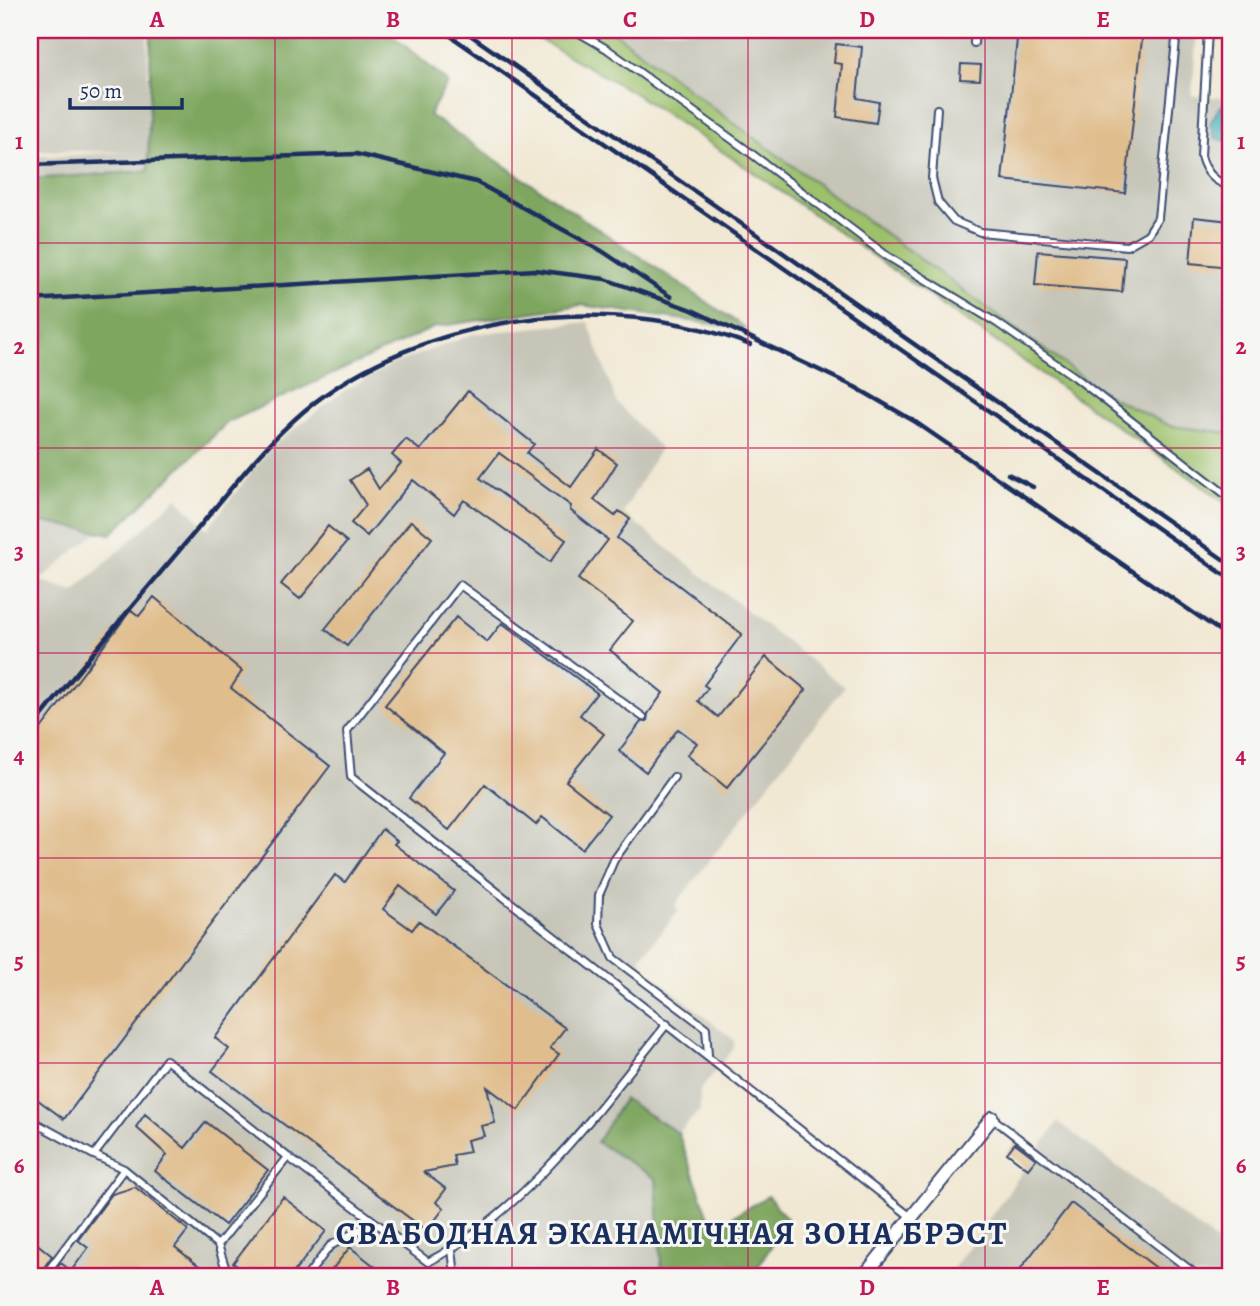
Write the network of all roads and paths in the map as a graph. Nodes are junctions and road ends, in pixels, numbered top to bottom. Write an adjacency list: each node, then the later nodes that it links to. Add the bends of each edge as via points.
1 (574, 30): 8 (lane, via 744,148 867,242 1057,364)
2 (975, 30): 5 (lane)
3 (1177, 30): 6 (lane, via 1158,218 1148,234 1127,246 980,232 954,221 938,202 932,178)
4 (1208, 30): 7 (lane, via 1201,156 1207,172)
5 (974, 43)
6 (937, 109)
7 (1230, 186)
8 (1230, 498)
9 (643, 717): 11 (lane, via 460,585 347,731 351,777)
10 (674, 777): 12 (lane, via 614,860 599,895 598,924 613,958 706,1028)
11 (667, 1024): 12 (lane); 21 (lane, via 552,1166)
12 (708, 1055): 18 (lane)
13 (992, 1118): 18 (street); 27 (lane)
14 (30, 1121): 15 (lane)
15 (94, 1155): 16 (lane, via 166,1060); 17 (lane)
16 (288, 1157): 19 (lane); 20 (lane)
17 (124, 1169): 20 (lane); 22 (lane)
18 (911, 1217): 26 (street)
19 (374, 1222): 21 (lane, via 428,1262); 24 (lane, via 330,1246)
20 (218, 1245): 23 (lane)
21 (452, 1249): 25 (lane)
22 (44, 1276)
23 (228, 1276)
24 (307, 1276)
25 (455, 1276)
26 (864, 1276)
27 (1198, 1276)

